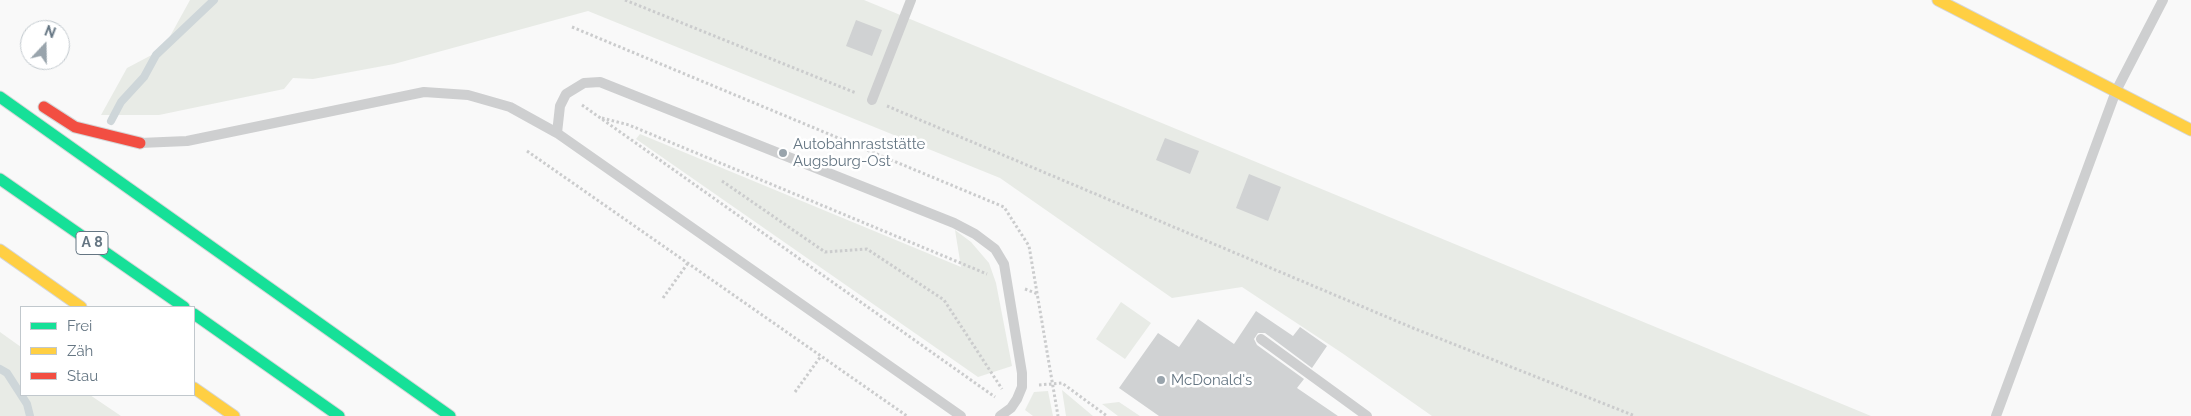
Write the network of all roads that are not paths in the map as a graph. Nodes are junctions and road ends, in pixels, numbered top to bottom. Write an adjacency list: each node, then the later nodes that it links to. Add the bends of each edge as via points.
1 (911, 0): 7 (lane)
2 (1938, 0): 4 (main road)
3 (2163, 0): 4 (lane)
4 (2116, 91): 8 (main road); 24 (lane)
5 (0, 97): 20 (main road)
6 (30, 98): 10 (main road, via 75,127)
7 (872, 100)
8 (2191, 130)
9 (557, 133): 10 (lane, via 510,107 468,95 424,92 188,141); 21 (lane); 22 (lane, via 560,106 566,94 584,82 610,84 975,234 995,249 1004,264 1022,373 1022,387 1017,399)
10 (140, 143)
11 (0, 179): 14 (main road, A 8)
12 (0, 250): 13 (main road)
13 (80, 306)
14 (183, 306)
15 (195, 315): 19 (main road)
16 (1261, 340): 23 (lane)
17 (195, 389): 18 (main road)
18 (234, 416)
19 (339, 416)
20 (450, 416)
21 (961, 416)
22 (1000, 416)
23 (1367, 416)
24 (1996, 416)

